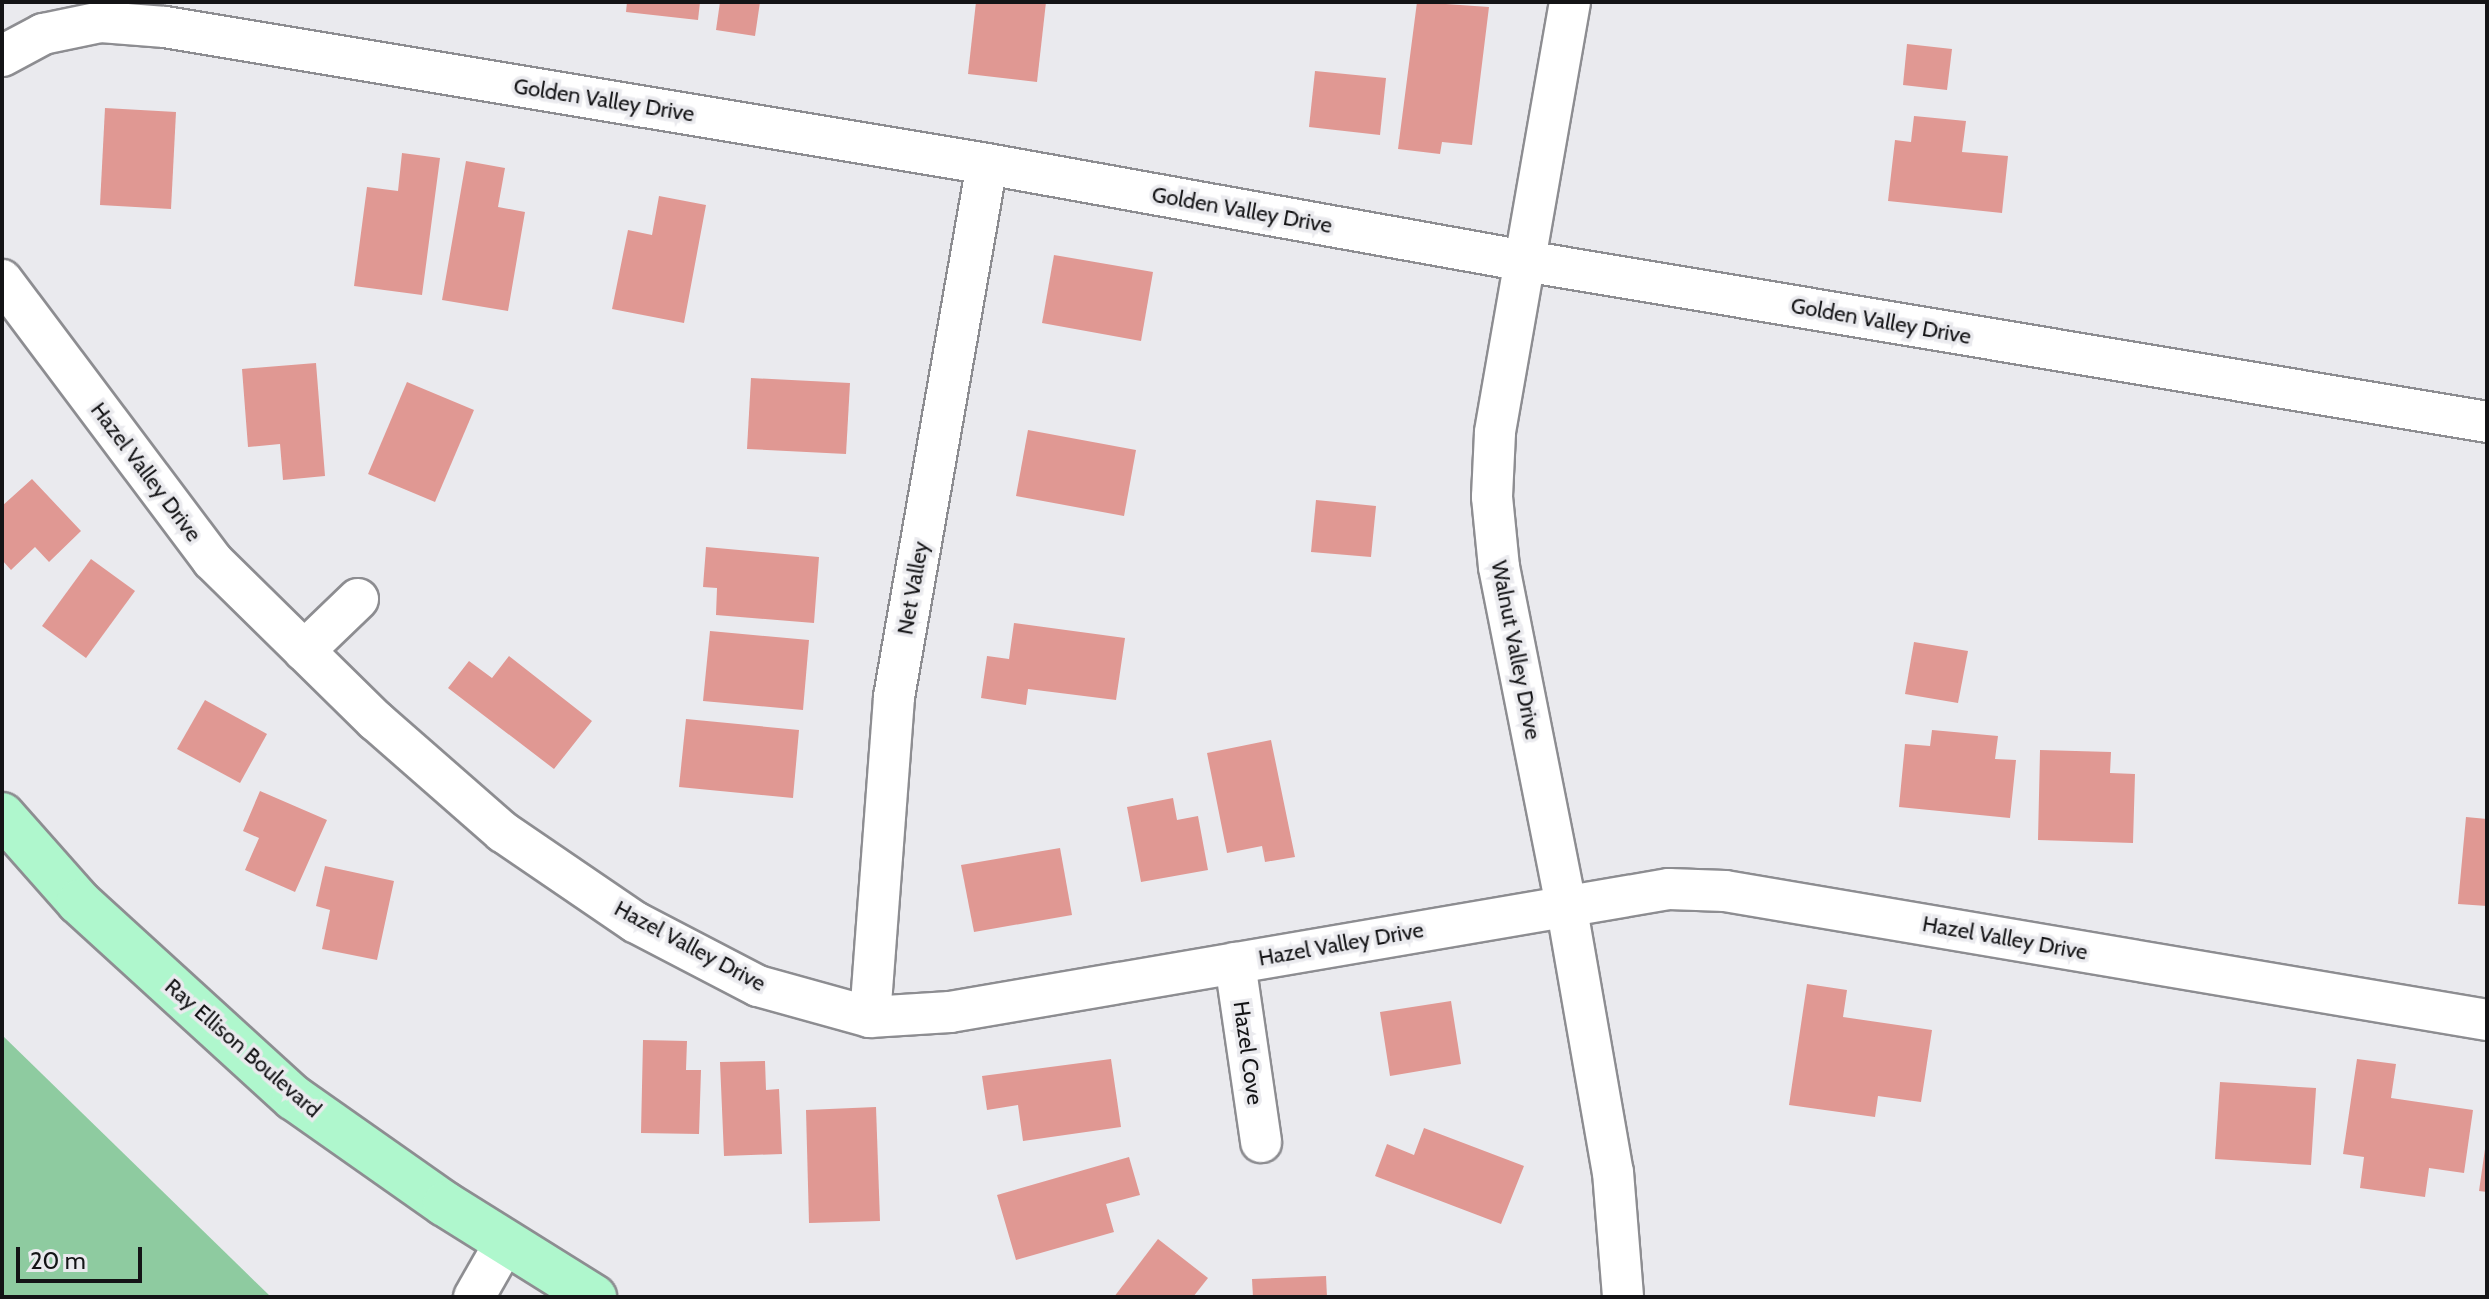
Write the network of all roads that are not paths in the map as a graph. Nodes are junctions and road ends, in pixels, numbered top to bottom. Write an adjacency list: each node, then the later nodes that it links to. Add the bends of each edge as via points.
1 (1570, 2): 4 (street, Walnut Valley Drive)
2 (2, 56): 3 (street, Golden Valley Drive, via 43,34 101,22 165,27)
3 (987, 164): 4 (street, Golden Valley Drive); 12 (street, Net Valley, via 894,697)
4 (1525, 261): 6 (street, Golden Valley Drive); 10 (street, Walnut Valley Drive, via 1495,433 1492,497 1499,567)
5 (2, 280): 8 (street, Hazel Valley Drive, via 212,560)
6 (2487, 422)
7 (358, 599): 8 (street)
8 (304, 651): 12 (street, Hazel Valley Drive, via 503,832 635,922 758,986)
9 (2, 815): 15 (main road, Ray Ellison Boulevard, via 79,902 294,1098)
10 (1566, 904): 11 (street, Hazel Valley Drive); 13 (street, Hazel Valley Drive, via 1669,889 1725,891); 18 (street, Walnut Valley Drive, via 1613,1172)
11 (1235, 963): 12 (street, Hazel Valley Drive, via 950,1012); 14 (street, Hazel Cove)
12 (870, 1017)
13 (2487, 1020)
14 (1261, 1142)
15 (506, 1241): 16 (main road, Ray Ellison Boulevard); 17 (street)
16 (573, 1292)
17 (474, 1297)
18 (1623, 1297)

